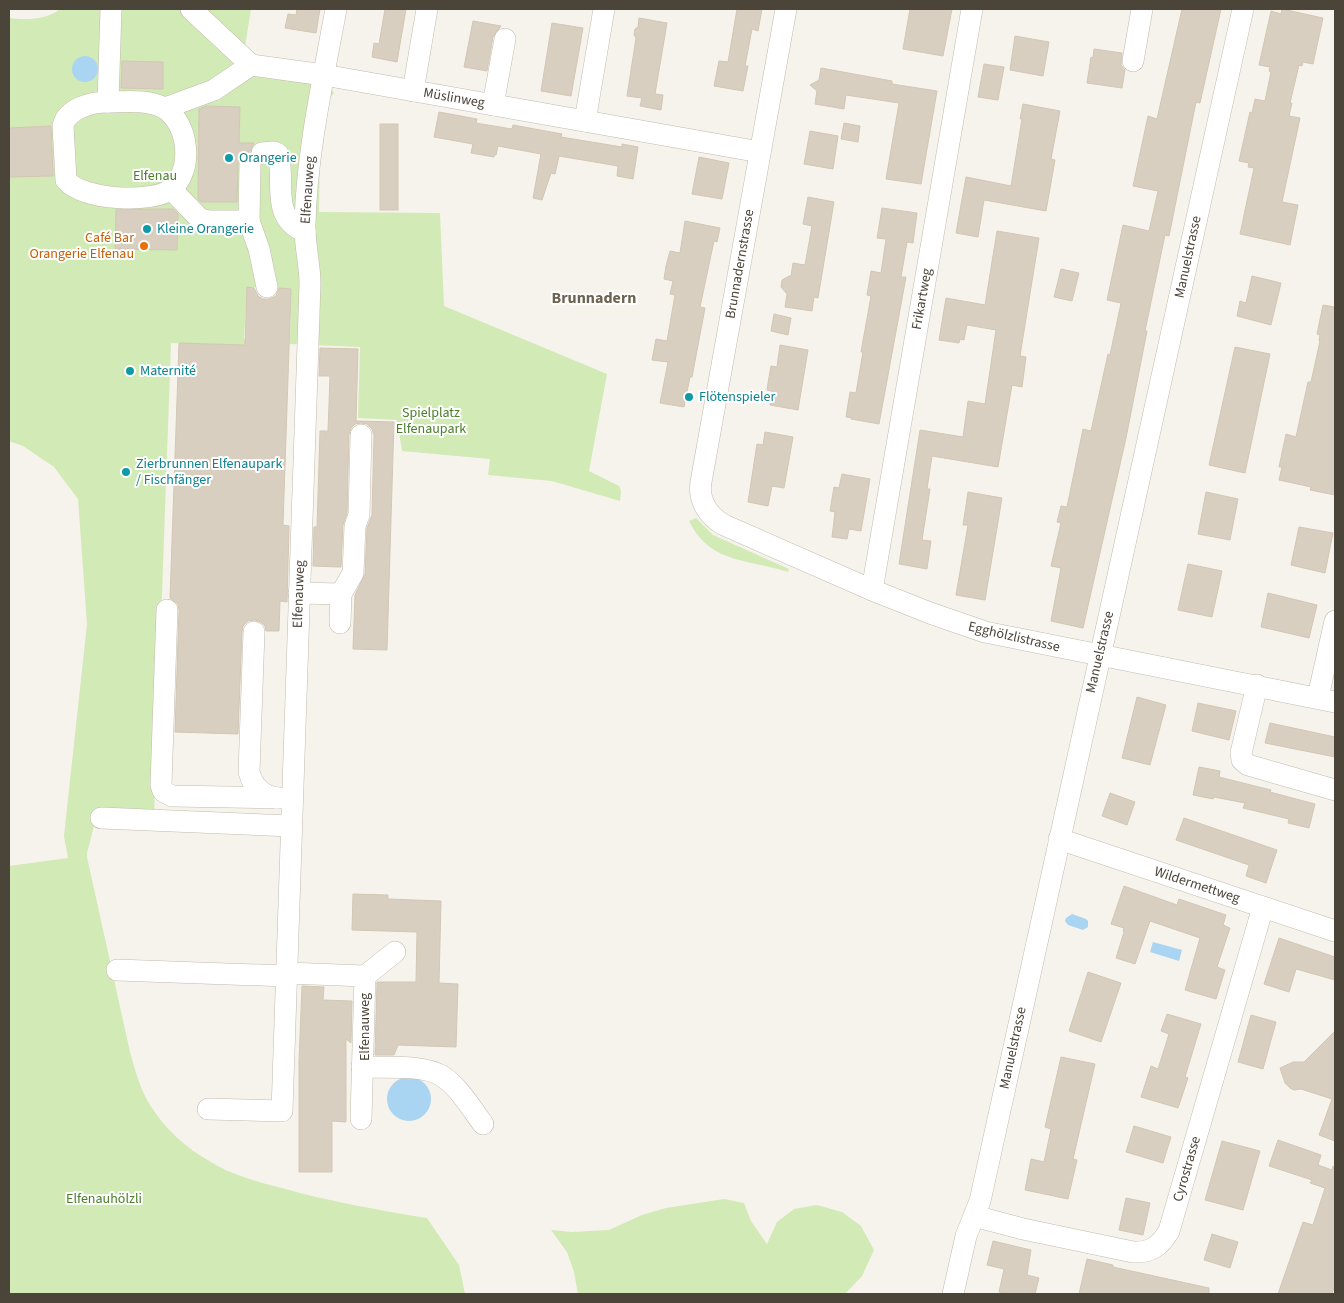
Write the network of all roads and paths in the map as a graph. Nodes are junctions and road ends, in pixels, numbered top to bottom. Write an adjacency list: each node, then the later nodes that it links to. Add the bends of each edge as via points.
1 (111, 9): 15 (street)
2 (191, 9): 12 (street)
3 (336, 9): 13 (street, Elfenauweg)
4 (427, 9): 14 (street)
5 (604, 9): 18 (street)
6 (786, 9): 19 (street, Brunnadernstrasse)
7 (972, 9): 26 (street, Frikartweg)
8 (1142, 9): 11 (street)
9 (1243, 9): 33 (street, Manuelstrasse)
10 (505, 39): 16 (street)
11 (1133, 61)
12 (251, 65): 13 (street); 17 (street, via 214,90)
13 (324, 75): 14 (street, Müslinweg); 22 (street, Elfenauweg, via 312,143)
14 (413, 91): 16 (street, Müslinweg)
15 (108, 102): 17 (street, via 147,102); 20 (street, via 95,102 80,108 64,121 66,180 79,191 101,197 152,196)
16 (493, 105): 18 (street, Müslinweg)
17 (165, 108): 20 (street, via 179,125 184,143 183,170)
18 (584, 121): 19 (street, Müslinweg)
19 (760, 152): 25 (street, Brunnadernstrasse, via 701,482 702,500)
20 (171, 189): 21 (street, via 200,219)
21 (249, 221): 22 (street, via 256,158 274,152 278,154 283,209 292,224); 23 (street, via 259,248)
22 (305, 232): 27 (street, Elfenauweg, via 310,284)
23 (267, 287)
24 (361, 435): 28 (street, via 359,515 354,526 353,573)
25 (711, 516): 26 (street, Egghölzlistrasse, via 724,525)
26 (872, 590): 33 (street, Egghölzlistrasse, via 985,632)
27 (299, 593): 28 (street); 37 (street, Elfenauweg)
28 (341, 594): 31 (street)
29 (167, 610): 37 (street, via 163,791 172,796)
30 (1335, 621): 35 (street)
31 (340, 623)
32 (254, 632): 37 (street, via 249,772 261,792)
33 (1099, 655): 34 (street, Egghölzlistrasse); 40 (street, Manuelstrasse)
34 (1257, 685): 35 (street, Egghölzlistrasse); 36 (street, via 1242,760)
35 (1326, 699)
36 (1335, 790)
37 (286, 799): 39 (street, Elfenauweg)
38 (101, 818): 39 (street)
39 (291, 826): 45 (street, Elfenauweg)
40 (1059, 839): 41 (street, Wildermettweg); 51 (street, Manuelstrasse)
41 (1263, 907): 42 (street, Wildermettweg); 51 (street, Cyrostrasse, via 1169,1231 1162,1242 1144,1253 1133,1252 1023,1230)
42 (1335, 931)
43 (395, 952): 46 (street)
44 (117, 970): 45 (street)
45 (287, 975): 46 (street, Elfenauweg); 48 (street, via 282,1111)
46 (365, 976): 47 (street, Elfenauweg)
47 (362, 1067): 49 (street); 50 (street, Elfenauweg, via 416,1068 437,1073 457,1090)
48 (208, 1109)
49 (361, 1118)
50 (483, 1124)
51 (974, 1216): 52 (street, Manuelstrasse, via 966,1236)
52 (953, 1294)

